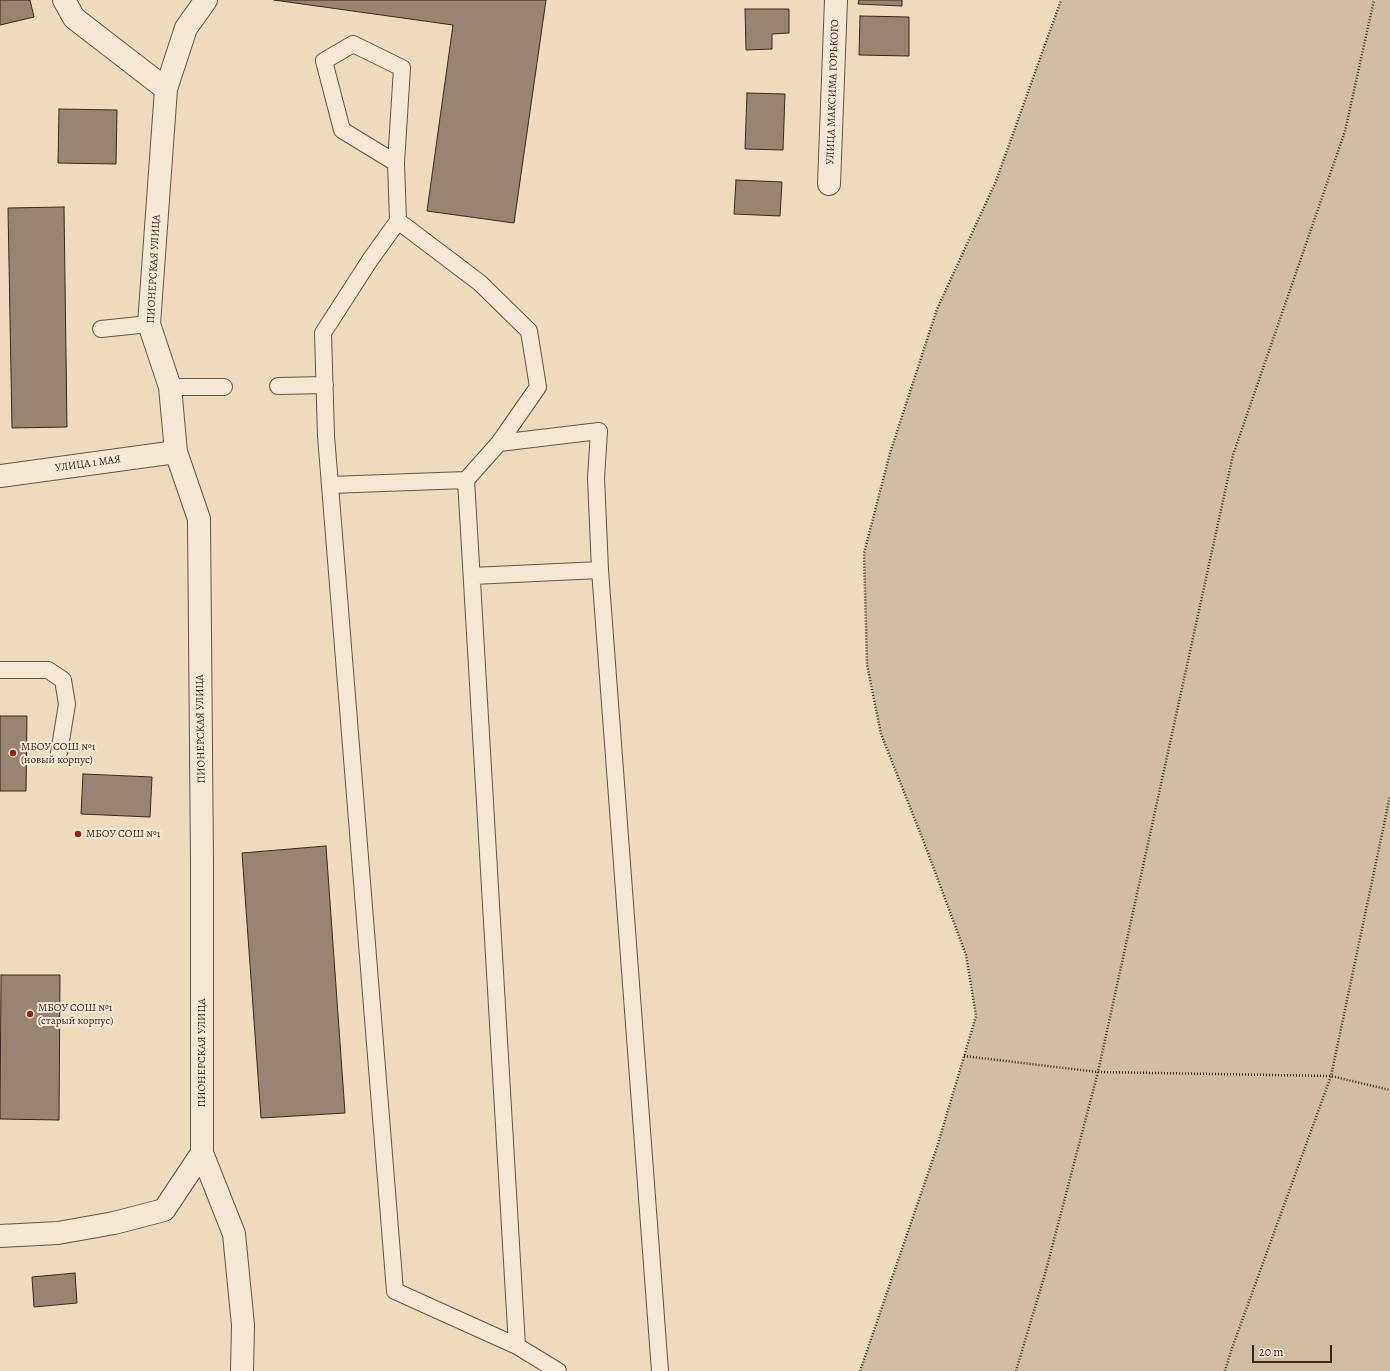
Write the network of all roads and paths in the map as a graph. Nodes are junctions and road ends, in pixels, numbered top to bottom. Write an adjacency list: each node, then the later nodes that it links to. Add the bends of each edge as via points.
1 (64, 0): 6 (street, via 74,18)
2 (206, 0): 6 (street, ПИОНЕРСКАЯ УЛИЦА, via 186,28)
3 (836, 0): 8 (street, УЛИЦА МАКСИМА ГОРЬКОГО)
4 (1061, 0): 26 (path, via 996,181 937,309 890,453 864,553 867,665 881,734 966,955 976,1016)
5 (1374, 0): 27 (path, via 1345,131 1233,455)
6 (166, 90): 10 (street, ПИОНЕРСКАЯ УЛИЦА)
7 (396, 163): 7 (lane, via 402,68 353,44 324,61 342,130); 9 (lane)
8 (829, 184)
9 (398, 221): 12 (lane, via 323,332); 16 (lane, via 480,283 529,331 538,386)
10 (149, 324): 11 (lane); 14 (street, ПИОНЕРСКАЯ УЛИЦА)
11 (101, 329)
12 (325, 385): 13 (lane); 20 (lane)
13 (278, 386)
14 (170, 387): 15 (lane); 17 (street, ПИОНЕРСКАЯ УЛИЦА)
15 (224, 387)
16 (499, 442): 19 (lane); 21 (lane, via 598,431 596,478)
17 (176, 452): 18 (street, УЛИЦА 1 МАЯ); 30 (street, ПИОНЕРСКАЯ УЛИЦА, via 199,519)
18 (0, 476)
19 (466, 480): 20 (lane); 22 (lane)
20 (330, 485): 32 (lane, via 395,1291)
21 (600, 570): 22 (lane); 35 (lane)
22 (472, 576): 32 (lane)
23 (0, 670): 24 (lane, via 48,670 63,680 67,704)
24 (59, 753)
25 (1390, 796): 28 (path)
26 (964, 1056): 27 (path); 36 (path, via 937,1147)
27 (1098, 1072): 28 (path); 37 (path, via 1045,1274)
28 (1331, 1076): 29 (path); 38 (path)
29 (1390, 1090)
30 (202, 1153): 31 (street, via 164,1210 114,1223 58,1233); 33 (street, ПИОНЕРСКАЯ УЛИЦА, via 234,1234 243,1325)
31 (0, 1236)
32 (517, 1346): 34 (lane)
33 (242, 1371)
34 (558, 1371)
35 (660, 1371)
36 (860, 1371)
37 (1016, 1371)
38 (1226, 1371)

